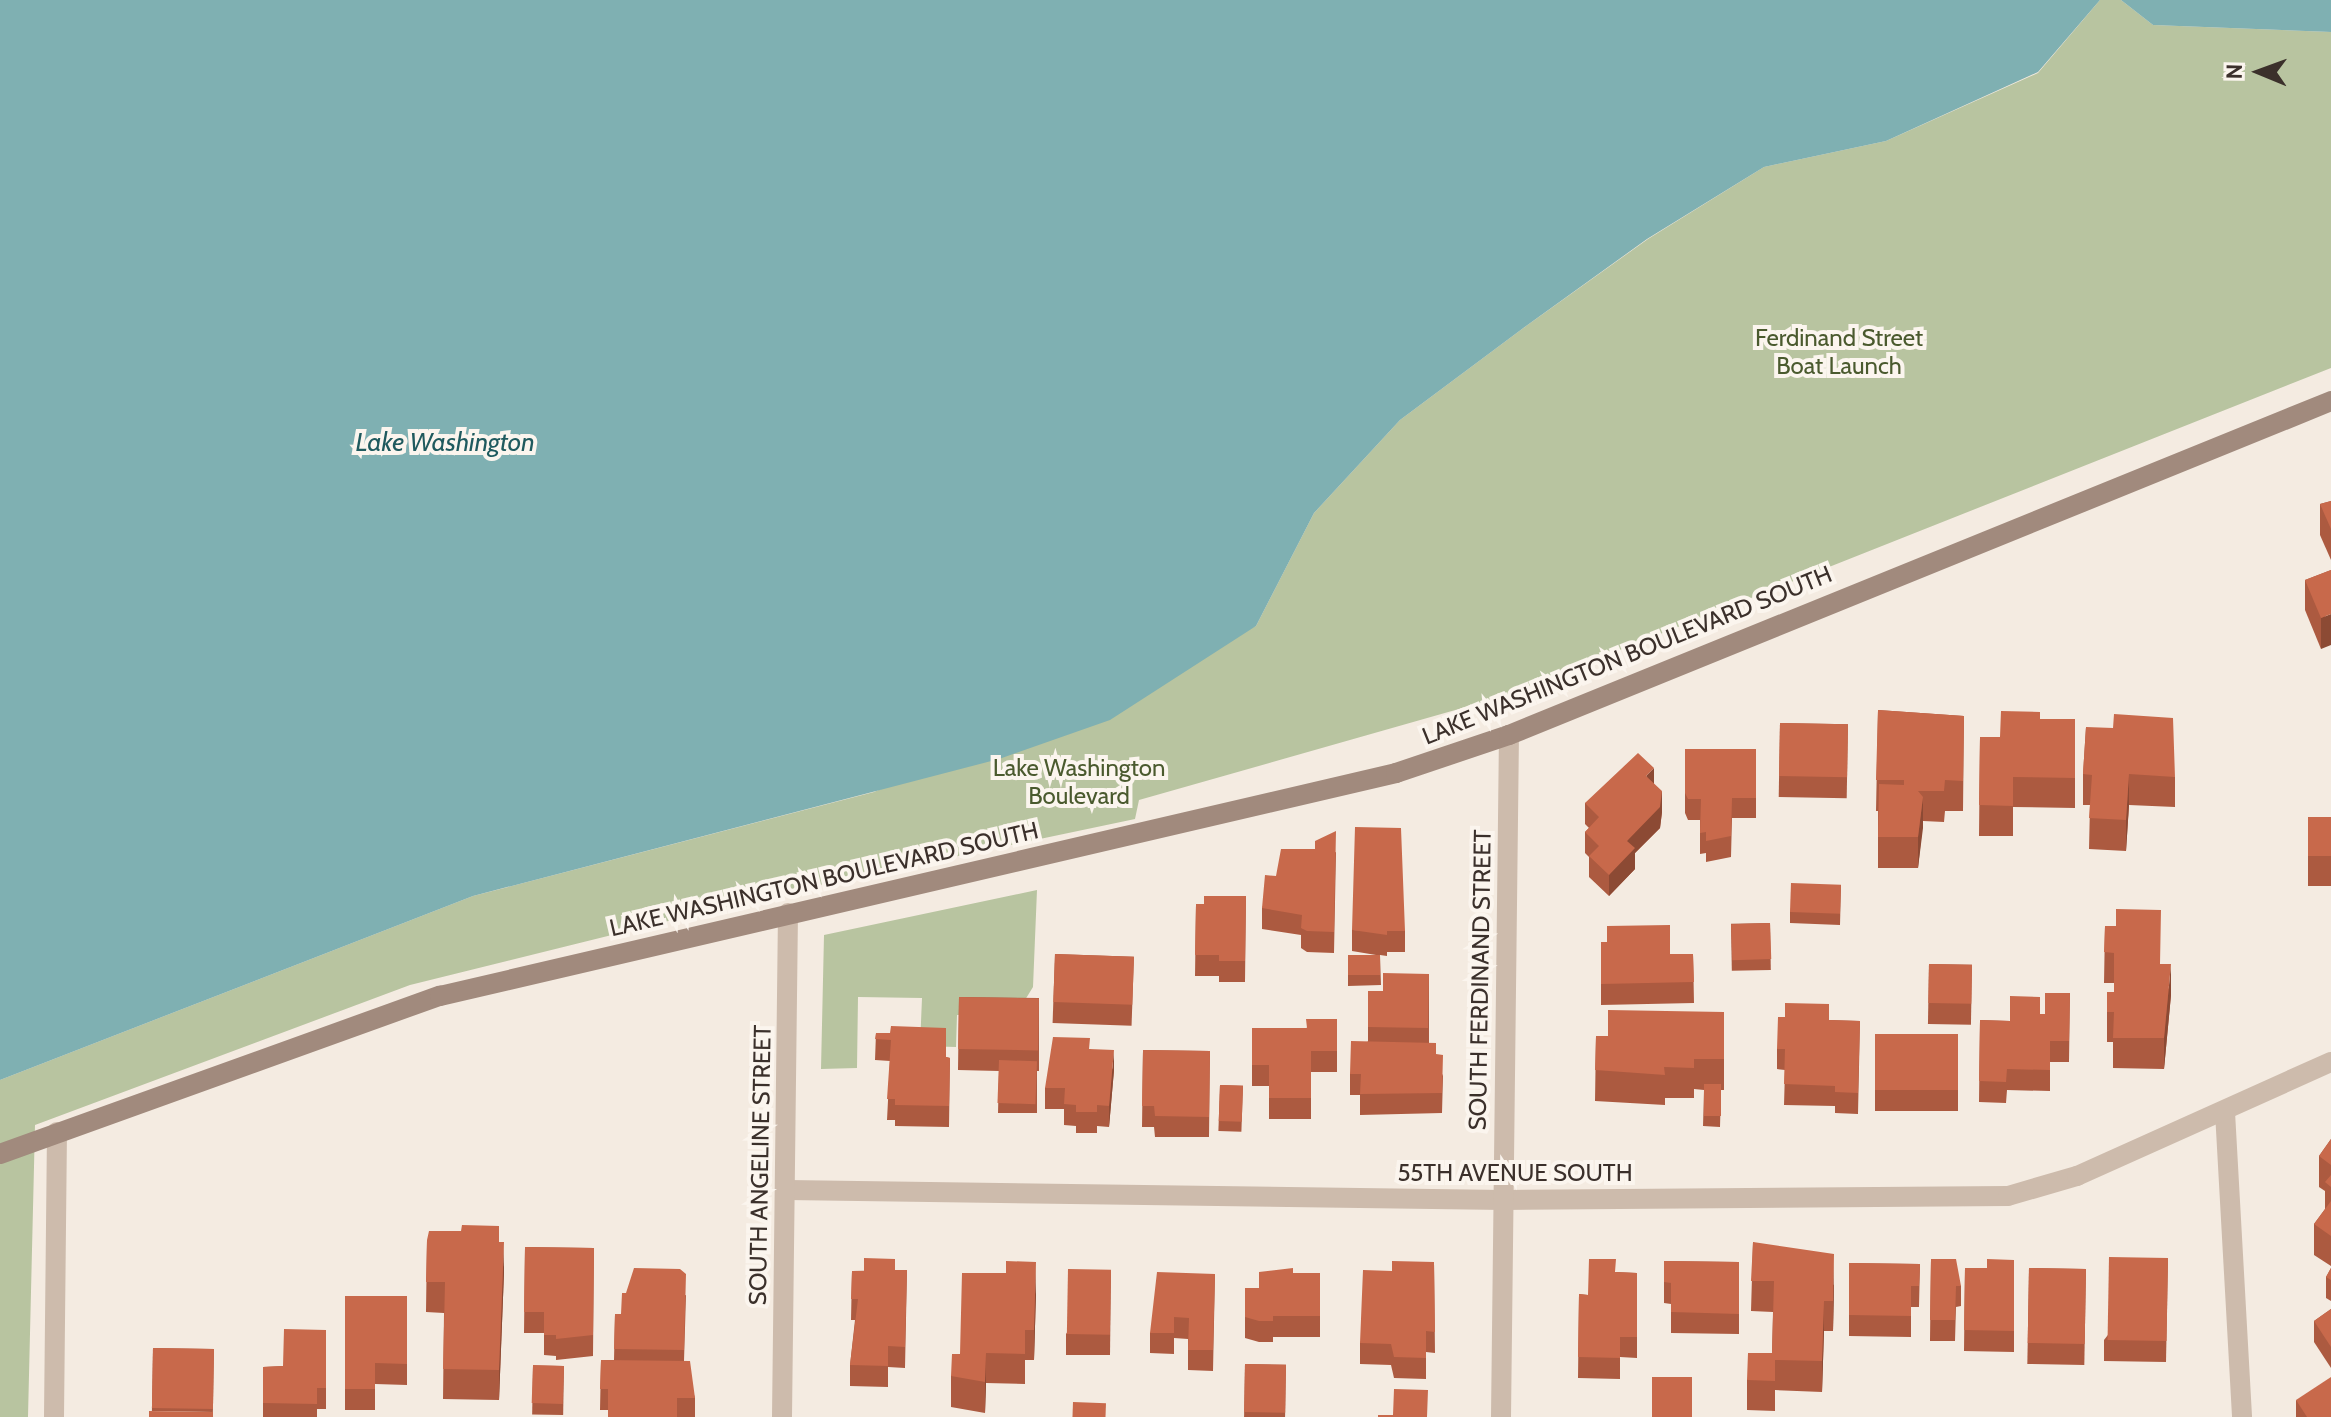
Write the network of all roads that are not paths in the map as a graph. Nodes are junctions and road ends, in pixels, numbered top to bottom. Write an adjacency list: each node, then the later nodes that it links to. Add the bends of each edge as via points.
1 (2331, 401): 2 (main road, LAKE WASHINGTON BOULEVARD SOUTH)
2 (1509, 735): 3 (main road, LAKE WASHINGTON BOULEVARD SOUTH, via 1396,773); 9 (street, SOUTH FERDINAND STREET)
3 (788, 913): 6 (main road, LAKE WASHINGTON BOULEVARD SOUTH, via 440,996); 8 (street, SOUTH ANGELINE STREET)
4 (2331, 1062): 5 (street, 55TH AVENUE SOUTH)
5 (2225, 1112): 9 (street, 55TH AVENUE SOUTH, via 2077,1176 2008,1196); 13 (street)
6 (57, 1132): 7 (main road, LAKE WASHINGTON BOULEVARD SOUTH); 10 (street)
7 (0, 1154)
8 (787, 1190): 9 (street, 55TH AVENUE SOUTH); 11 (street, SOUTH ANGELINE STREET)
9 (1504, 1200): 12 (street, SOUTH FERDINAND STREET)
10 (54, 1417)
11 (782, 1417)
12 (1501, 1417)
13 (2242, 1417)

